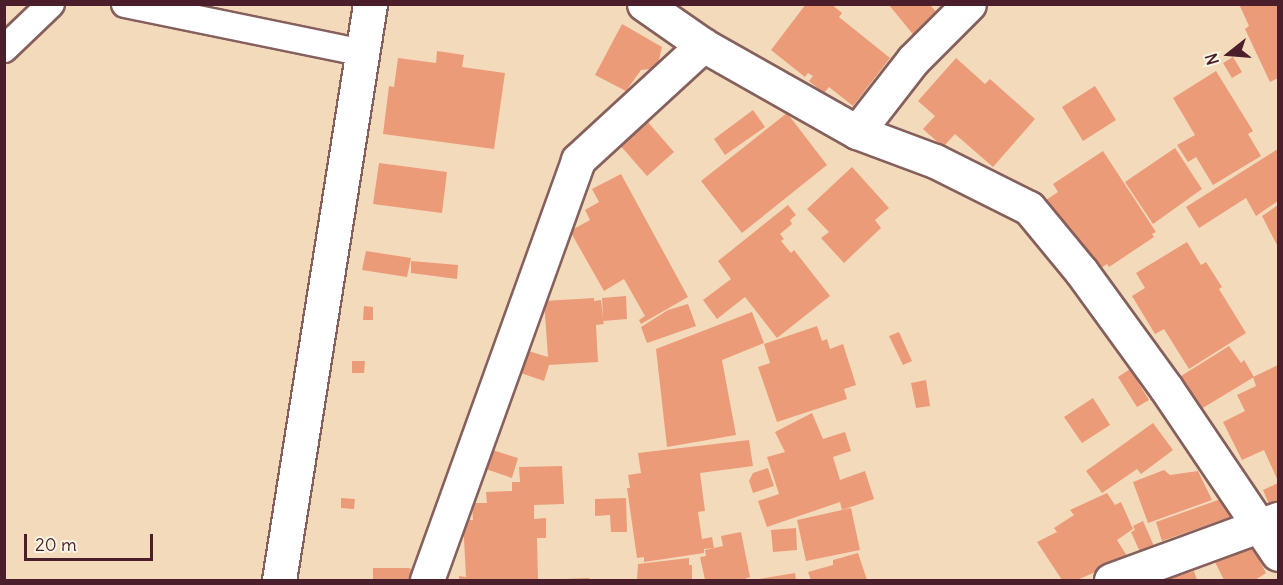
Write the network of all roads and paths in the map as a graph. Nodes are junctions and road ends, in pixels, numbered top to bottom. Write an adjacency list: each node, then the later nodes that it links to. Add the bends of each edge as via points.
1 (51, 4): 7 (lane)
2 (125, 4): 8 (lane)
3 (370, 4): 8 (street)
4 (644, 4): 6 (street)
5 (969, 4): 9 (street, via 913,60)
6 (703, 45): 9 (street); 13 (street, via 578,160)
7 (4, 49)
8 (363, 53): 12 (street)
9 (857, 132): 10 (street, via 935,161 1029,208 1081,271)
10 (1269, 522): 11 (street); 14 (street)
11 (1278, 554)
12 (279, 580)
13 (427, 580)
14 (1111, 580)

